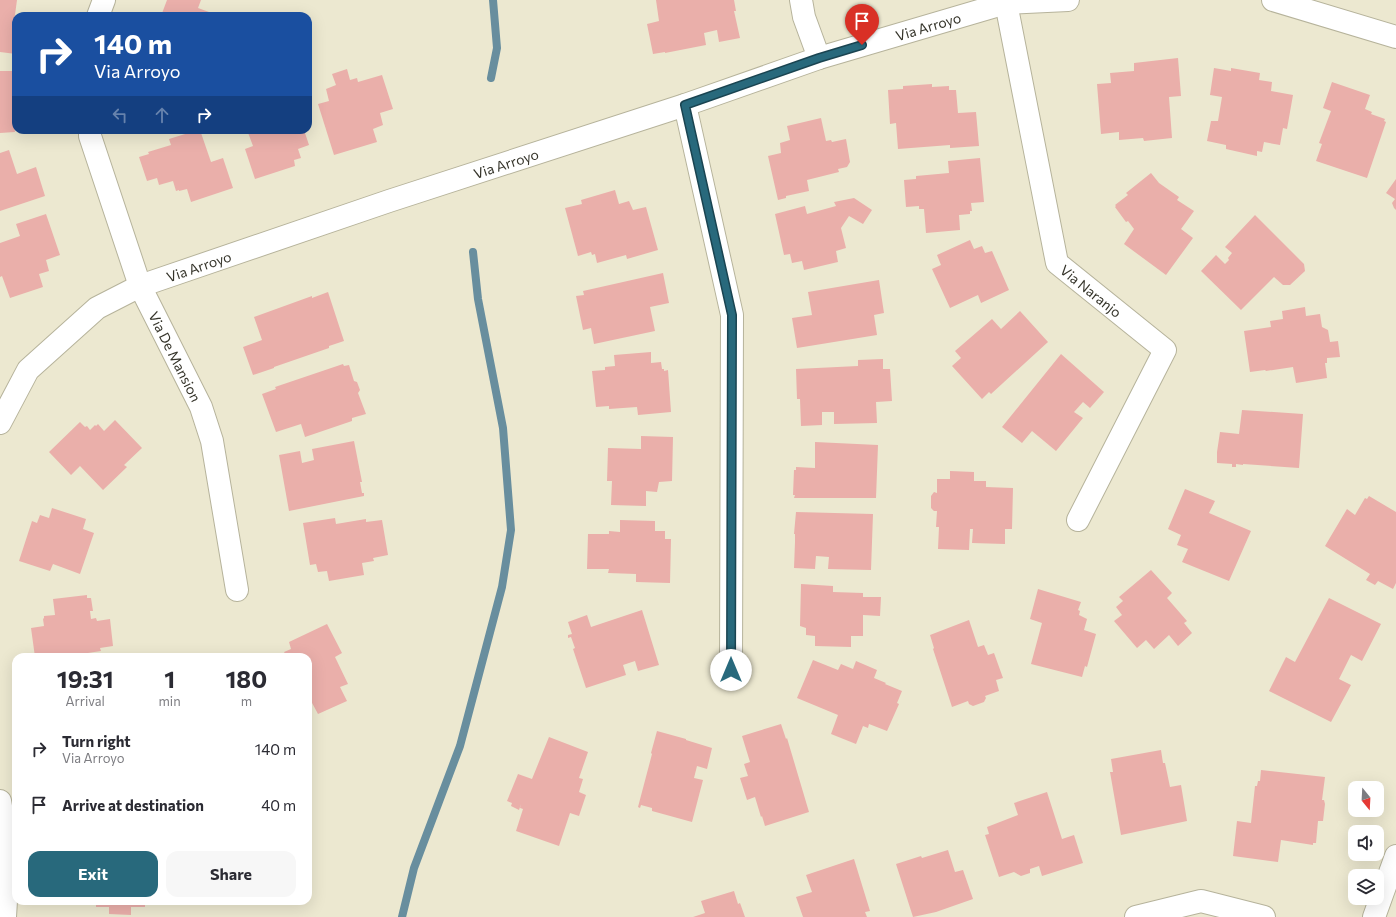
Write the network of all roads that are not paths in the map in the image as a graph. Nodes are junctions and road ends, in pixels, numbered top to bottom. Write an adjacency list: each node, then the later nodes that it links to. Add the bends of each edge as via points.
1 (104, 0): 6 (street)
2 (801, 0): 8 (street, via 804,17)
3 (1068, 0): 5 (street, Via Arroyo)
4 (1273, 0): 7 (street)
5 (1006, 3): 8 (street, Via Arroyo); 13 (street, Via Naranjo, via 1057,264 1164,350)
6 (100, 12)
7 (1396, 37)
8 (819, 58): 9 (street, Via Arroyo)
9 (685, 105): 11 (street, Via Arroyo, via 389,201); 15 (street, via 732,315)
10 (90, 134): 11 (street, Via De Mansion)
11 (140, 286): 12 (street, Via Arroyo, via 97,308 28,370); 14 (street, Via De Mansion, via 201,408 212,441)
12 (0, 423)
13 (1078, 520)
14 (237, 590)
15 (731, 670)
16 (0, 801): 18 (street, via 9,851)
17 (1396, 856): 21 (street)
18 (5, 917)
19 (1136, 917): 20 (street, via 1201,901)
20 (1264, 917)
21 (1374, 917)

